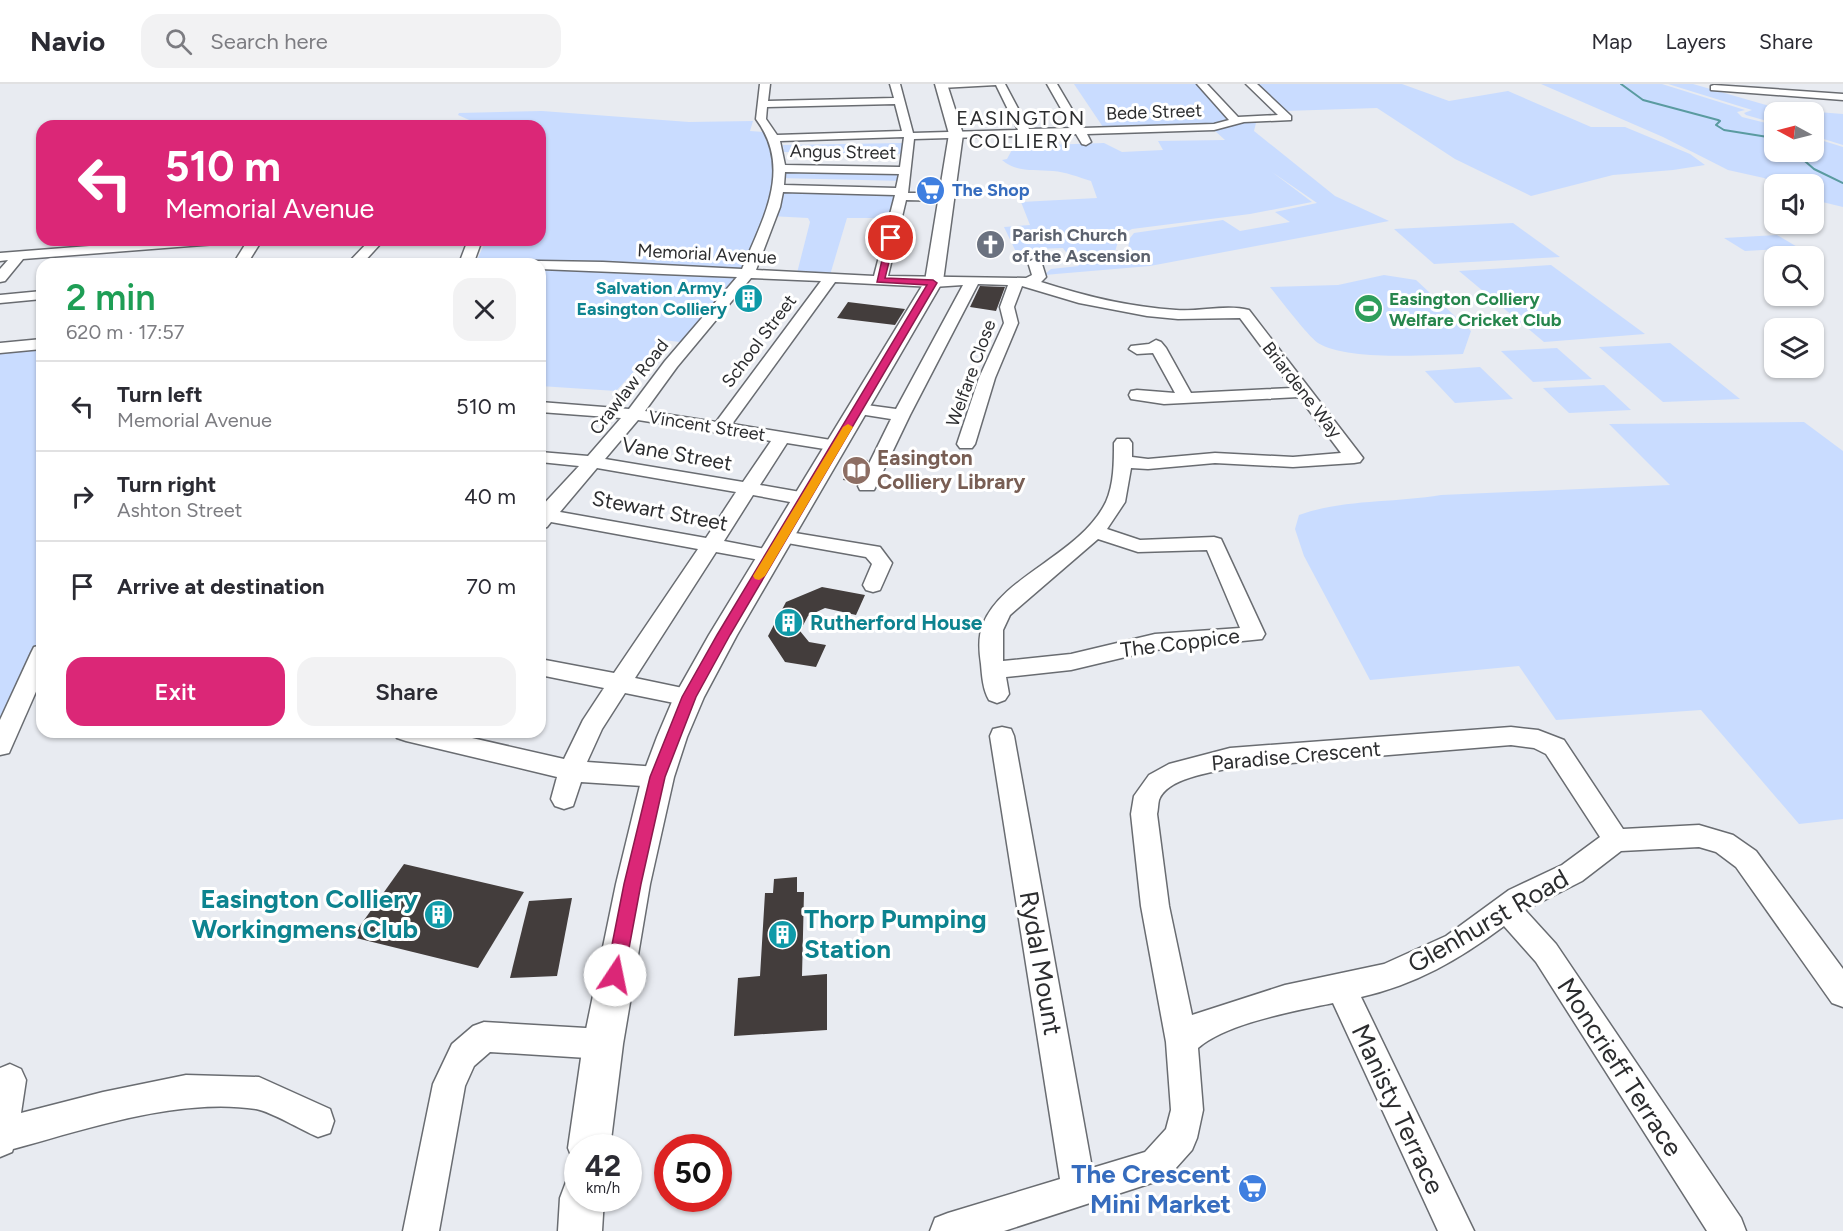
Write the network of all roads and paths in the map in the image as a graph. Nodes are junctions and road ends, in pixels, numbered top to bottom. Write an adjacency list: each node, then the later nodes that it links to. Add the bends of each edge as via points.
1 (992, 84): 7 (street)
2 (1000, 84): 21 (street)
3 (1052, 84): 19 (street)
4 (1202, 84): 15 (street)
5 (1251, 84): 15 (street, Bede Street, via 1287,118)
6 (1701, 84): 8 (street)
7 (941, 85): 20 (main road)
8 (1714, 88): 9 (street); 10 (street)
9 (1734, 94)
10 (1843, 97)
11 (763, 99): 13 (street); 14 (street); 23 (street, via 761,119)
12 (839, 113): 14 (street)
13 (794, 114)
14 (902, 120): 16 (street); 20 (street, Bede Street); 23 (street); 26 (street)
15 (1236, 121): 19 (street, Bede Street, via 1214,127)
16 (867, 123)
17 (786, 127): 18 (street)
18 (809, 127)
19 (1081, 131): 21 (street, Bede Street); 22 (street)
20 (956, 134): 21 (street, Bede Street); 27 (main road)
21 (1025, 138)
22 (1086, 142)
23 (775, 143): 24 (street); 25 (street, Crawlaw Road)
24 (865, 147)
25 (778, 178): 26 (street); 26 (street, Angus Street); 35 (street, Crawlaw Road, via 774,207)
26 (903, 185): 27 (street); 38 (street)
27 (946, 197): 40 (main road)
28 (142, 246): 30 (street)
29 (371, 246): 32 (street)
30 (19, 256): 31 (street); 36 (street)
31 (0, 257)
32 (360, 258)
33 (1045, 258): 41 (street, Welfare Close, via 1035,262 1039,277)
34 (546, 264): 35 (street, Memorial Avenue)
35 (747, 274): 37 (street, Memorial Avenue); 52 (street, Crawlaw Road)
36 (0, 278)
37 (830, 279): 38 (street, Memorial Avenue); 54 (street, School Street)
38 (880, 280): 40 (street, Memorial Avenue)
39 (973, 280): 40 (street, Memorial Avenue); 41 (street, Memorial Avenue); 53 (street)
40 (933, 282): 51 (main road)
41 (1023, 282): 47 (street, Briardene Way, via 1126,309 1178,315 1244,313); 56 (street, Welfare Close, via 1007,307 1011,323 984,386)
42 (36, 296): 43 (street)
43 (0, 299)
44 (36, 345): 45 (street)
45 (0, 348)
46 (1137, 350): 49 (street, via 1157,347)
47 (1305, 392): 49 (street); 65 (street, Briardene Way, via 1354,458 1293,462 1223,458 1148,464 1123,452 1116,500)
48 (1137, 396): 49 (street)
49 (1186, 398)
50 (546, 407): 52 (street, Vincent Street)
51 (859, 409): 53 (street); 57 (main road)
52 (634, 414): 54 (street, Vincent Street); 59 (street, Crawlaw Road)
53 (901, 415): 60 (street)
54 (720, 428): 55 (street, Vincent Street)
55 (782, 438): 57 (street, Vincent Street); 61 (street)
56 (966, 444)
57 (837, 446): 62 (main road)
58 (546, 458): 59 (street, Vane Street)
59 (593, 462): 61 (street, Vane Street); 63 (street, Crawlaw Road)
60 (867, 486)
61 (748, 489): 62 (street, Vane Street); 66 (street)
62 (806, 499): 67 (main road)
63 (546, 514)
64 (546, 517): 66 (street, Stewart Street)
65 (1095, 531): 71 (street, via 998,615 990,646); 71 (street, The Coppice, via 1138,546 1214,543 1254,634 1155,642 1071,662)
66 (712, 544): 67 (street, Stewart Street); 72 (street)
67 (777, 547): 68 (street, Stewart Street, via 873,552 882,563); 74 (main road)
68 (873, 585)
69 (36, 666): 77 (street)
70 (546, 668): 72 (street)
71 (994, 670): 73 (street)
72 (619, 684): 74 (street); 78 (street, via 591,726)
73 (997, 694)
74 (689, 697): 79 (main road)
75 (1002, 736): 91 (street, Rydal Mount)
76 (431, 738): 78 (street)
77 (0, 746)
78 (571, 771): 79 (street); 80 (street)
79 (658, 777): 86 (main road)
80 (564, 800)
81 (1616, 840): 82 (street, Glenhurst Road, via 1572,873); 84 (street, via 1699,836 1724,843 1746,859); 85 (street, Paradise Crescent, via 1555,747 1538,739 1511,736 1230,758 1178,771 1158,782 1147,796 1144,814 1155,906)
82 (1506, 909): 83 (street, Glenhurst Road, via 1456,945 1387,977); 97 (street, Moncrieff Terrace, via 1546,953)
83 (1341, 987): 85 (street, Glenhurst Road, via 1285,999 1201,1026); 96 (street, Manisty Terrace)
84 (1843, 993)
85 (1182, 1042): 91 (street, Paradise Crescent, via 1187,1110 1180,1138 1155,1166)
86 (603, 1044): 89 (main road); 94 (street, via 484,1037 463,1055 449,1084)
87 (10, 1080): 90 (street)
88 (318, 1121): 90 (street, via 260,1093 186,1091 103,1108)
89 (591, 1134)
90 (1, 1137)
91 (1079, 1190): 93 (street, Paradise Crescent)
92 (581, 1212): 95 (main road)
93 (952, 1230)
94 (421, 1231)
95 (579, 1231)
96 (1456, 1231)
97 (1728, 1231)

